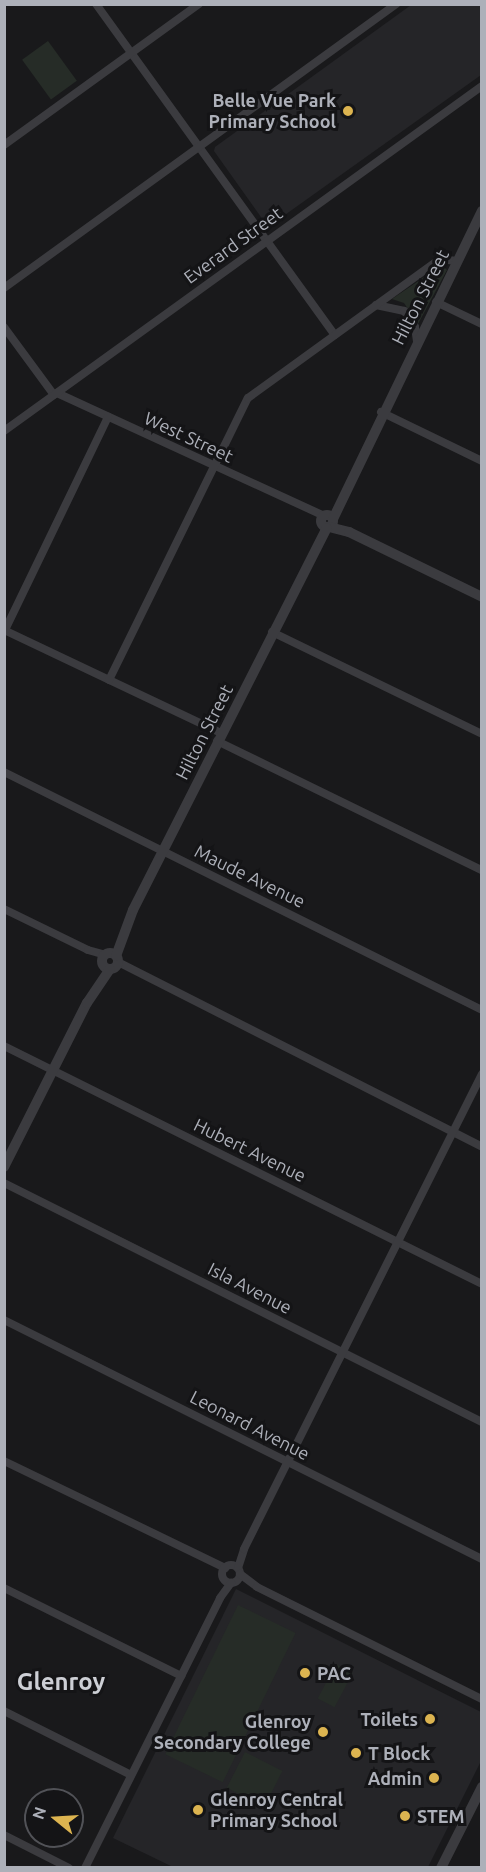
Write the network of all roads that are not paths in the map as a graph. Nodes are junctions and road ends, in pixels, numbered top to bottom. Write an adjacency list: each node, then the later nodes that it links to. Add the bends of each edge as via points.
1 (96, 4): 4 (street)
2 (199, 4): 4 (street)
3 (397, 4): 7 (street)
4 (131, 54): 6 (street); 7 (street)
5 (482, 86): 9 (street, Everard Street)
6 (4, 145)
7 (199, 147): 9 (street); 11 (street)
8 (482, 211): 10 (street, Hilton Street)
9 (267, 241): 16 (street); 18 (street, Everard Street)
10 (457, 261): 12 (street, Hilton Street); 13 (street, via 440,259)
11 (4, 288)
12 (436, 302): 14 (street); 17 (street, Hilton Street)
13 (375, 305): 16 (street); 17 (street, via 404,311 415,327)
14 (482, 324)
15 (4, 327): 18 (street, West Street)
16 (335, 335): 23 (street, via 248,398)
17 (417, 341): 19 (street, Hilton Street)
18 (56, 394): 20 (street, West Street); 21 (street, Everard Street)
19 (381, 412): 22 (street); 24 (street, Hilton Street)
20 (108, 417): 23 (street, West Street); 26 (street)
21 (4, 431)
22 (482, 461)
23 (213, 467): 24 (street, West Street); 28 (street)
24 (327, 522): 25 (street, West Street); 27 (street, Hilton Street)
25 (482, 597)
26 (5, 630): 28 (street)
27 (272, 632): 29 (street); 30 (street, Hilton Street)
28 (109, 680): 30 (street)
29 (482, 734)
30 (219, 737): 32 (street, Hilton Street); 33 (street)
31 (4, 772): 32 (street, Maude Avenue)
32 (163, 851): 35 (street, Hilton Street); 36 (street, Maude Avenue)
33 (482, 870)
34 (4, 909): 35 (street)
35 (110, 961): 38 (street, Hilton Street); 40 (street)
36 (482, 1010)
37 (4, 1046): 38 (street, Hubert Avenue)
38 (53, 1070): 42 (street, Hilton Street); 44 (street, Hubert Avenue)
39 (482, 1074): 40 (street)
40 (452, 1132): 41 (street); 44 (street)
41 (482, 1147)
42 (4, 1167)
43 (4, 1183): 47 (street, Isla Avenue)
44 (397, 1242): 45 (street, Hubert Avenue); 47 (street)
45 (482, 1284)
46 (4, 1320): 50 (street, Leonard Avenue)
47 (342, 1352): 48 (street, Isla Avenue); 50 (street)
48 (482, 1422)
49 (4, 1461): 52 (street)
50 (287, 1461): 51 (street, Leonard Avenue); 52 (street)
51 (482, 1559)
52 (231, 1574): 54 (street); 55 (street)
53 (4, 1588): 54 (street)
54 (181, 1676): 57 (street)
55 (482, 1699)
56 (4, 1711): 57 (street)
57 (131, 1775): 61 (street)
58 (482, 1787): 62 (street)
59 (4, 1835): 60 (street)
60 (69, 1868)
61 (85, 1868)
62 (441, 1868)

